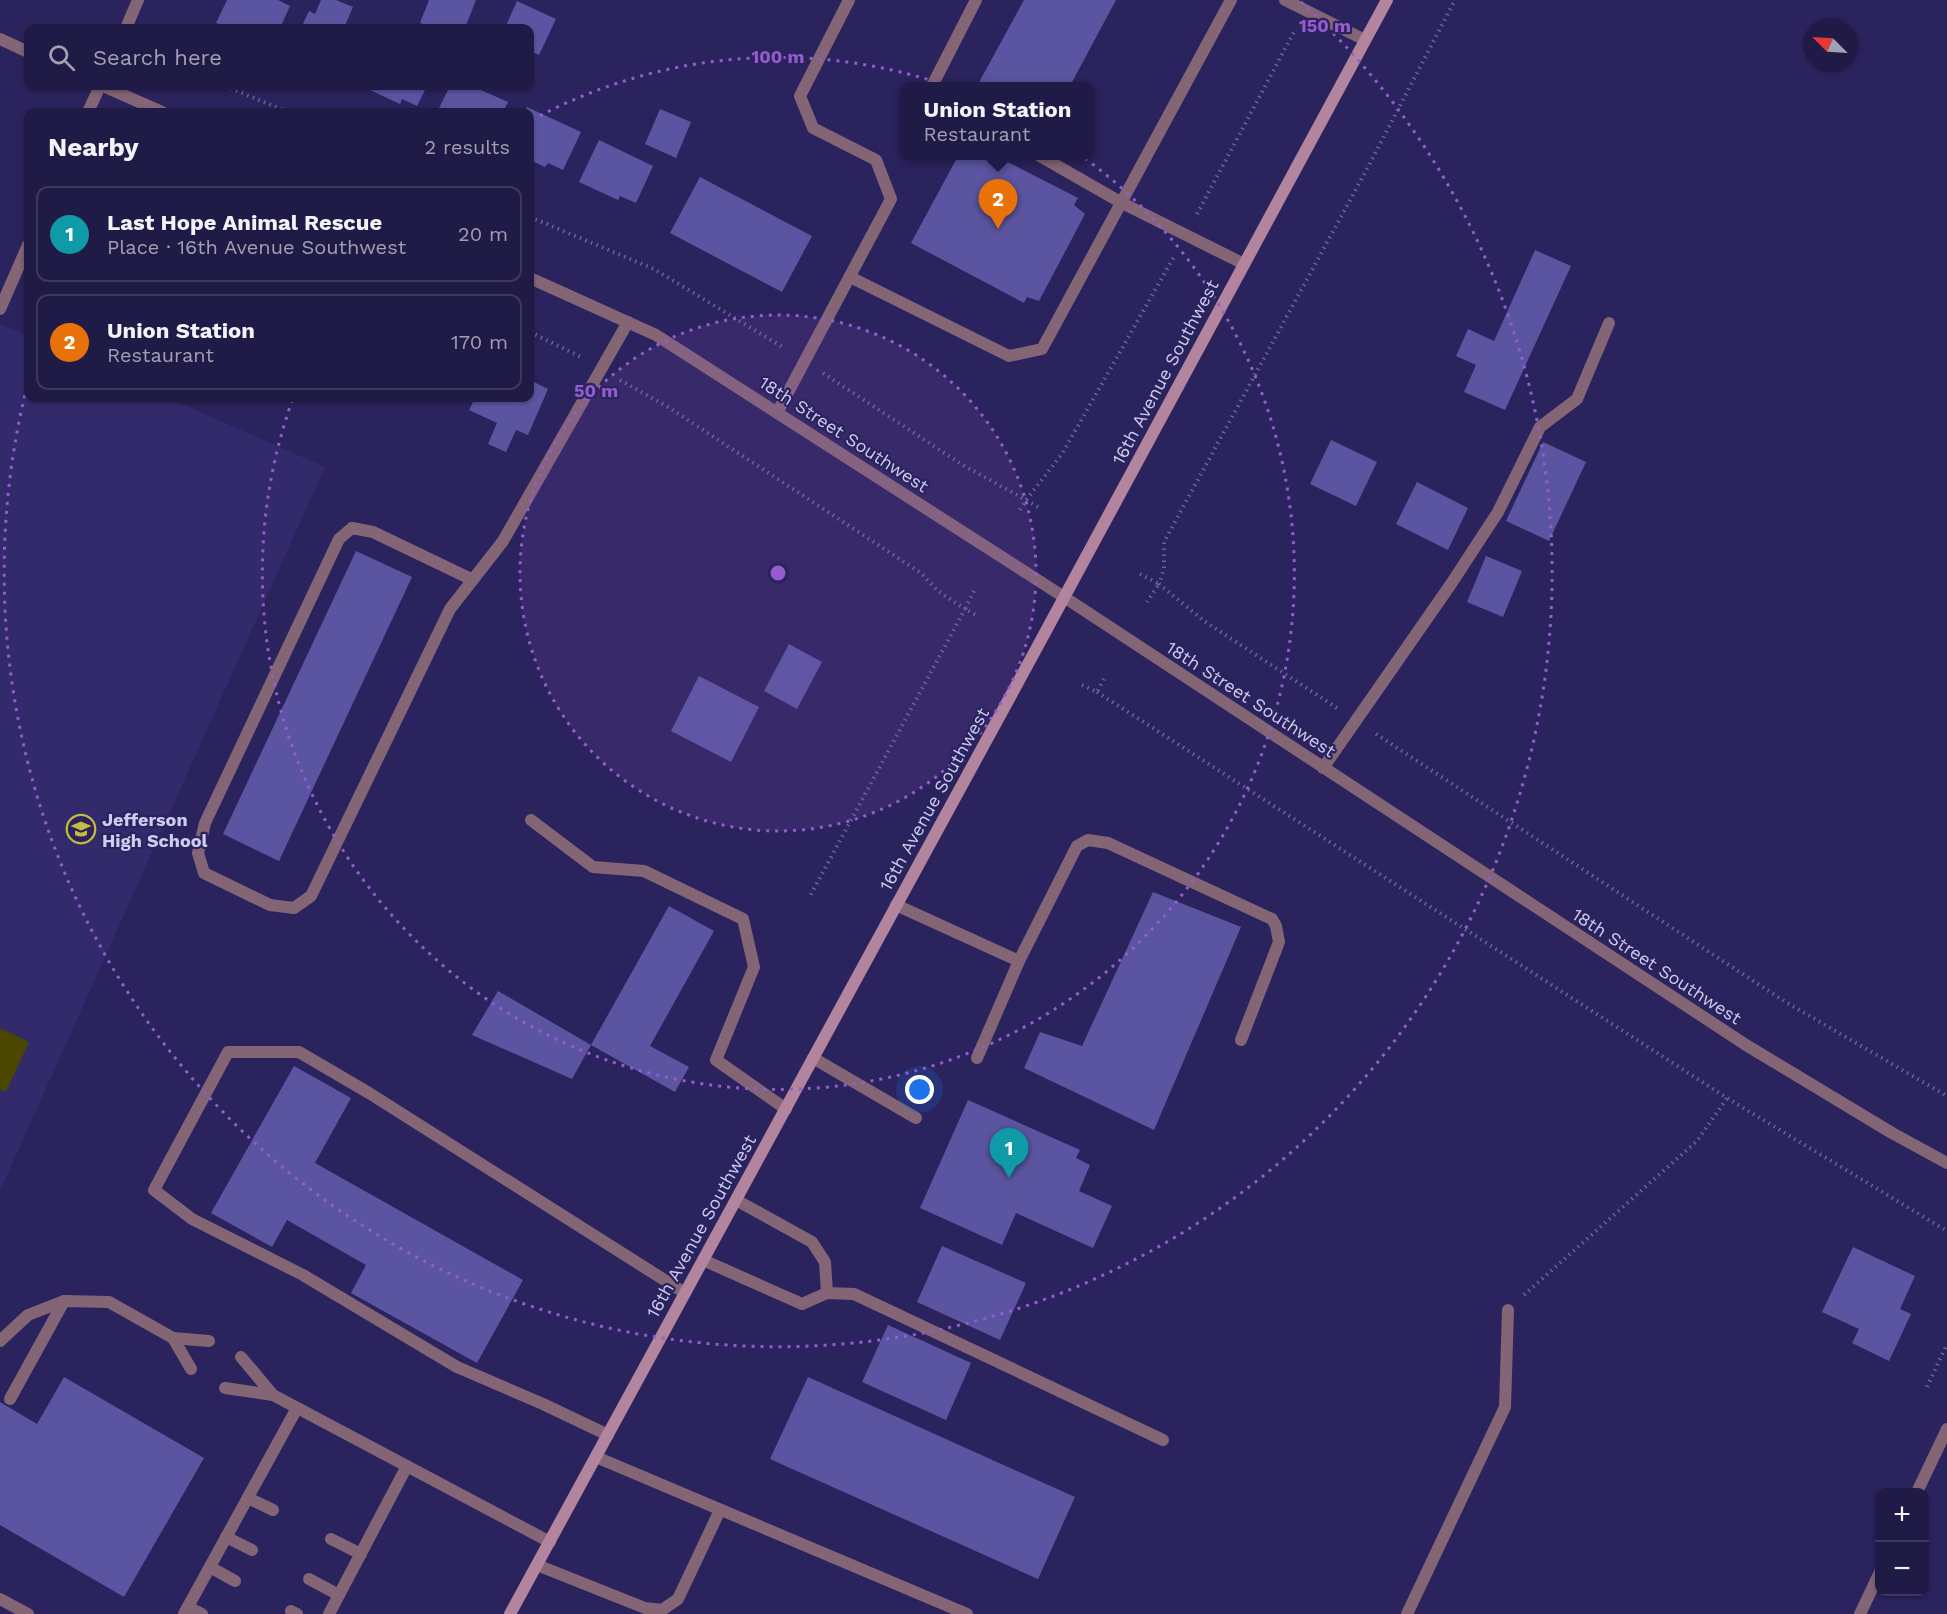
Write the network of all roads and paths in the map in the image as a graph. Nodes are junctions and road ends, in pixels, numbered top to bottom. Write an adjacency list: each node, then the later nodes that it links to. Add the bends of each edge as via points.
1 (138, 0): 9 (street)
2 (849, 0): 26 (street, via 800,96 813,128 876,160 891,199)
3 (976, 0): 13 (street)
4 (1232, 0): 21 (street)
5 (1285, 0): 8 (street)
6 (1387, 0): 11 (main road, 16th Avenue Southwest)
7 (1455, 0): 40 (path, via 1164,542 1164,569)
8 (1305, 10): 11 (street); 23 (path)
9 (128, 24)
10 (0, 39): 12 (street)
11 (1365, 40): 25 (main road, 16th Avenue Southwest)
12 (24, 50)
13 (935, 82)
14 (100, 90): 17 (street)
15 (111, 90): 18 (street)
16 (235, 90): 19 (path)
17 (90, 108)
18 (153, 108)
19 (278, 108)
20 (1047, 160): 21 (street)
21 (1122, 203): 23 (street); 26 (street, via 1042,349 1009,356)
22 (534, 219): 32 (path, via 654,269)
23 (1186, 235): 25 (street); 35 (path, via 1062,454)
24 (24, 254): 28 (street)
25 (1244, 264): 42 (main road, 16th Avenue Southwest)
26 (850, 277): 32 (street)
27 (534, 280): 29 (street, 18th Street Southwest)
28 (0, 309)
29 (628, 322): 33 (street); 34 (street, 18th Street Southwest, via 656,335)
30 (1609, 323): 49 (street, via 1577,399 1540,427 1498,512)
31 (534, 334): 33 (path)
32 (805, 361): 34 (street); 35 (path, via 961,464)
33 (602, 369): 39 (street, via 503,541); 44 (path, via 668,407 921,573 938,591)
34 (777, 413): 42 (street, 18th Street Southwest)
35 (1026, 500): 36 (path); 37 (path)
36 (1038, 507)
37 (1020, 510)
38 (1140, 574): 40 (path)
39 (473, 580): 39 (street, via 450,609 311,896 294,908 270,905 204,873 198,853 205,823 339,539 352,528 373,532)
40 (1159, 584): 43 (path); 49 (path, via 1204,621)
41 (974, 591): 44 (path)
42 (1064, 597): 50 (street, 18th Street Southwest); 53 (main road, 16th Avenue Southwest)
43 (1147, 602)
44 (965, 609): 45 (path); 52 (path)
45 (978, 616)
46 (1104, 679): 48 (path)
47 (1082, 685): 48 (path)
48 (1097, 692): 59 (path)
49 (1356, 721): 50 (street); 58 (path, via 1784,1001)
50 (1323, 768): 62 (street, 18th Street Southwest, via 1746,1045)
51 (531, 820): 60 (street, via 593,867 644,871 743,920 754,967 717,1060)
52 (809, 898)
53 (896, 905): 54 (street); 56 (main road, 16th Avenue Southwest)
54 (1019, 961): 55 (street, via 1077,846 1088,840 1108,843 1272,919 1279,942); 57 (street)
55 (1241, 1040)
56 (813, 1058): 60 (main road, 16th Avenue Southwest); 61 (street)
57 (977, 1058)
58 (1947, 1096)
59 (1727, 1098): 64 (path); 69 (path, via 1697,1142)
60 (786, 1109): 63 (main road, 16th Avenue Southwest)
61 (916, 1118)
62 (1947, 1163)
63 (736, 1200): 65 (main road, 16th Avenue Southwest); 67 (street, via 812,1242 825,1262)
64 (1947, 1231)
65 (703, 1260): 66 (main road, 16th Avenue Southwest); 67 (street, via 802,1304)
66 (685, 1293): 82 (main road, 16th Avenue Southwest); 82 (street, via 299,1052 228,1052 154,1190 192,1219 303,1275 457,1367)
67 (827, 1293): 83 (street, via 854,1294)
68 (64, 1301): 70 (street, via 109,1302); 71 (street, via 28,1315); 79 (street)
69 (1508, 1310): 108 (street, via 1505,1407)
70 (173, 1338): 72 (street); 75 (street)
71 (0, 1341)
72 (208, 1341)
73 (1947, 1344): 76 (path)
74 (241, 1357): 78 (street)
75 (191, 1370)
76 (1927, 1387)
77 (225, 1388): 78 (street)
78 (273, 1395): 80 (street)
79 (10, 1399)
80 (297, 1408): 85 (street); 87 (street)
81 (1947, 1429): 86 (street)
82 (608, 1435): 84 (main road, 16th Avenue Southwest)
83 (1163, 1440)
84 (596, 1457): 89 (street); 92 (main road, 16th Avenue Southwest)
85 (407, 1466): 92 (street); 94 (street)
86 (1919, 1488)
87 (248, 1498): 88 (street); 90 (street)
88 (273, 1510)
89 (720, 1510): 95 (street, via 678,1599 662,1610 645,1608); 107 (street)
90 (226, 1536): 93 (street); 96 (street)
91 (331, 1539): 94 (street)
92 (550, 1542): 95 (main road, 16th Avenue Southwest)
93 (252, 1550)
94 (361, 1554): 100 (street)
95 (537, 1565): 106 (main road, 16th Avenue Southwest)
96 (210, 1567): 98 (street); 102 (street)
97 (309, 1579): 100 (street)
98 (235, 1581)
99 (1875, 1582): 109 (street)
100 (339, 1595): 105 (street)
101 (0, 1599): 103 (street)
102 (186, 1611): 104 (street)
103 (28, 1614)
104 (202, 1614)
105 (329, 1614)
106 (510, 1614)
107 (967, 1614)
108 (1407, 1614)
109 (1860, 1614)

